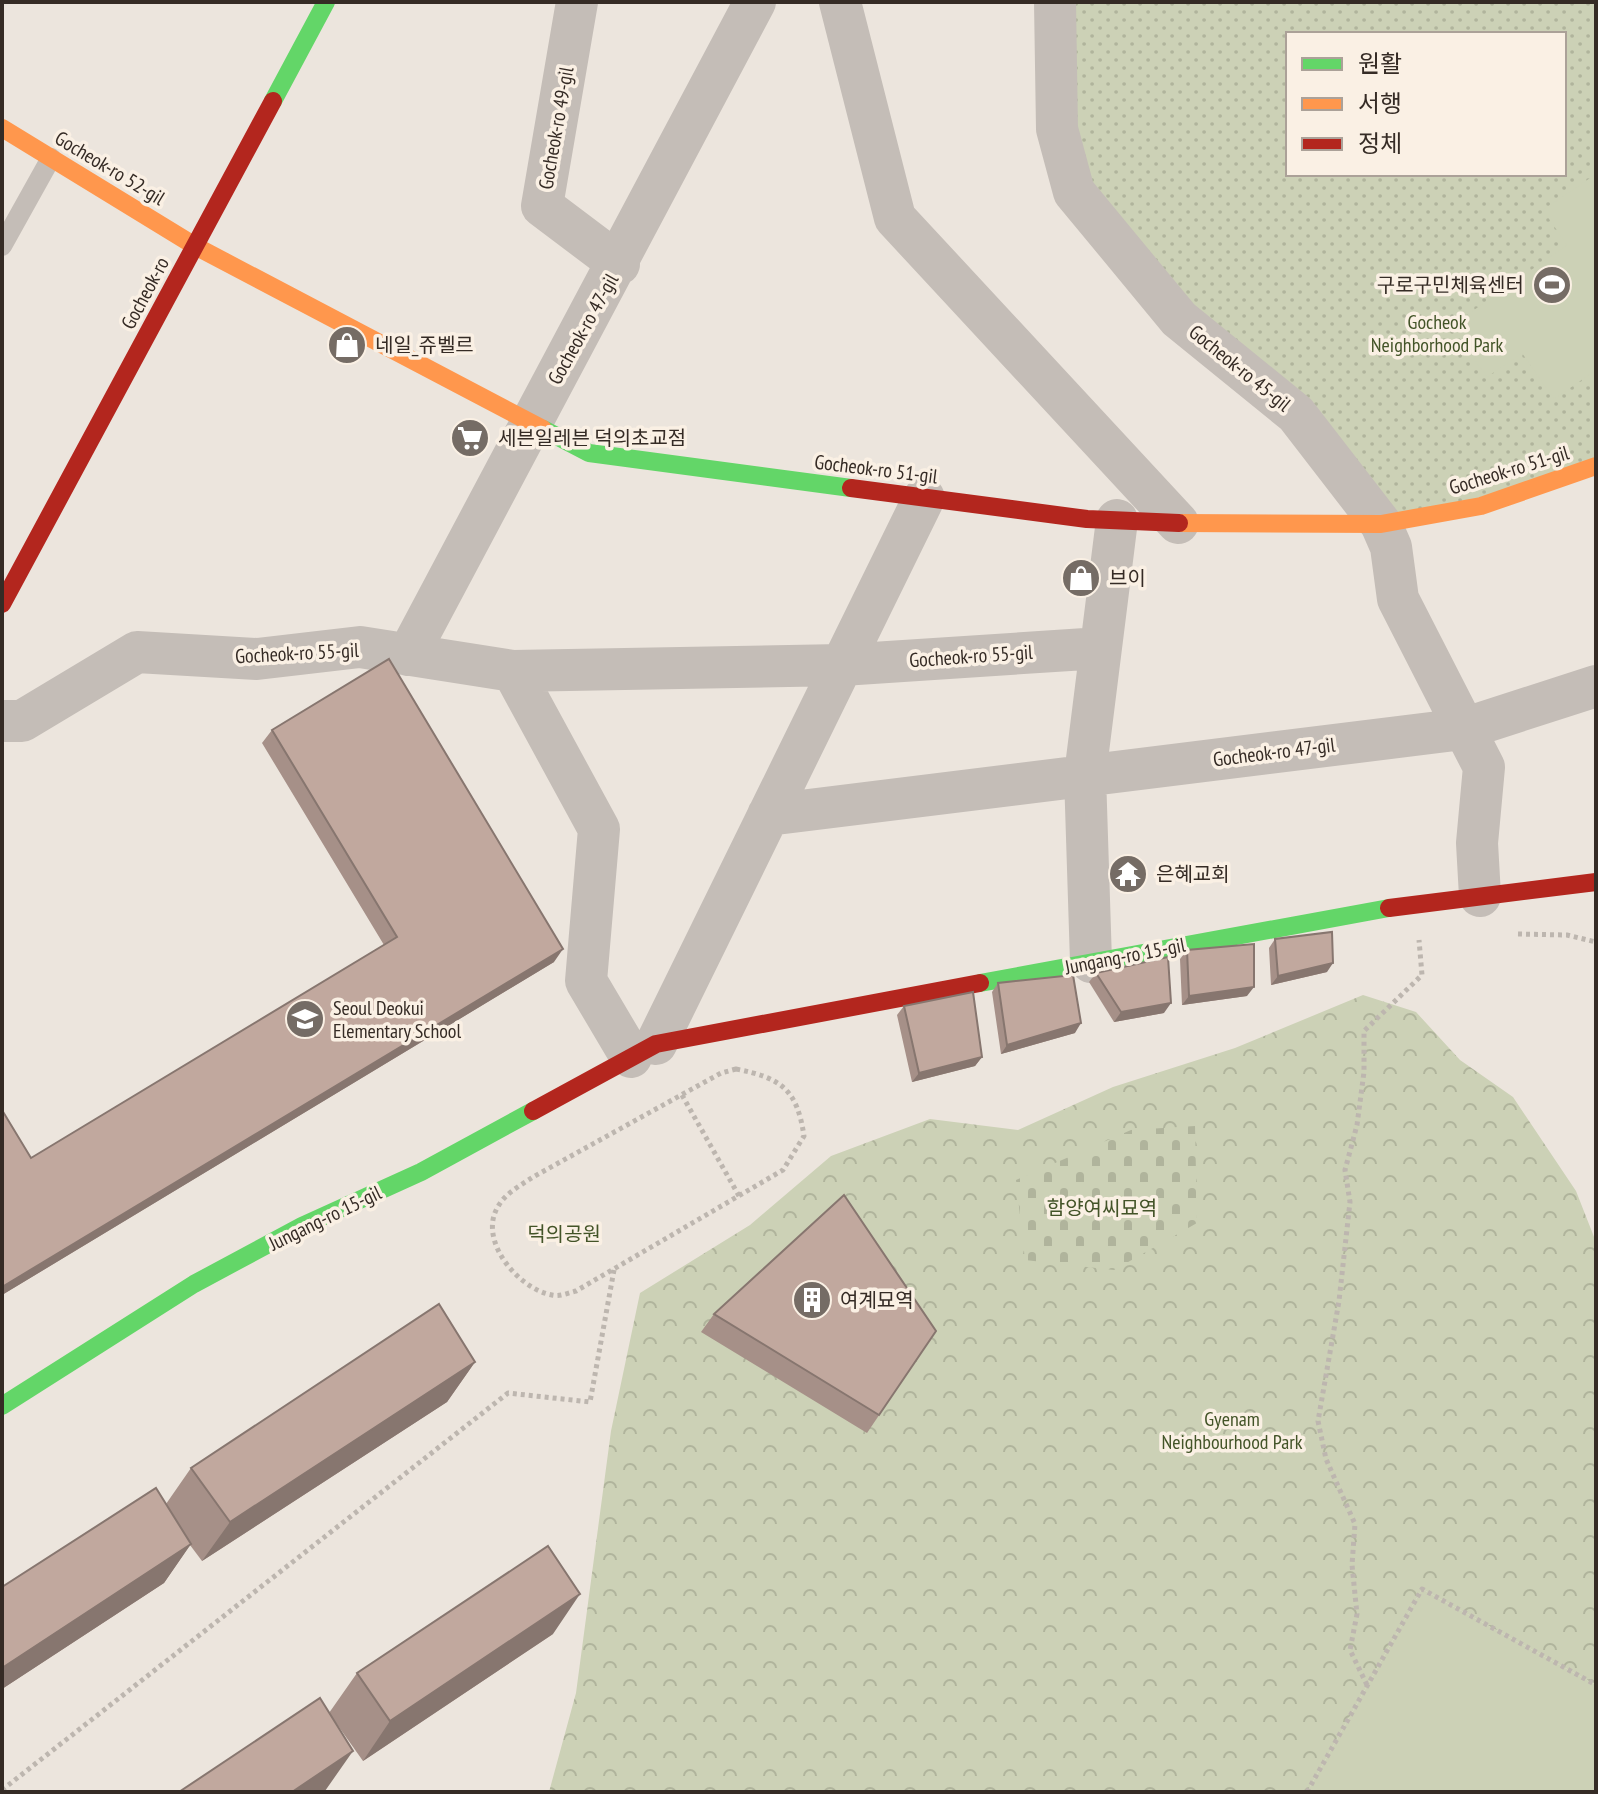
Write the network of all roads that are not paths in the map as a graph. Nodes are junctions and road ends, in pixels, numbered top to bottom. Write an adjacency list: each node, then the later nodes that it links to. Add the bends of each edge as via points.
1 (326, 2): 9 (street, Gocheok-ro)
2 (577, 2): 10 (street, Gocheok-ro 49-gil, via 542,206)
3 (755, 2): 10 (street, Gocheok-ro 47-gil)
4 (840, 2): 15 (street, via 895,218)
5 (1055, 2): 16 (street, Gocheok-ro 45-gil, via 1057,129 1074,192 1179,319 1296,414)
6 (2, 128): 7 (street, Gocheok-ro 52-gil)
7 (51, 158): 8 (lane); 9 (street, Gocheok-ro 52-gil)
8 (2, 246)
9 (195, 246): 11 (street, Gocheok-ro 51-gil); 17 (street, Gocheok-ro)
10 (619, 264): 11 (street, Gocheok-ro 47-gil)
11 (532, 423): 13 (street, Gocheok-ro 51-gil, via 589,453); 19 (street, Gocheok-ro 47-gil)
12 (1596, 466): 16 (street, Gocheok-ro 51-gil, via 1481,506)
13 (924, 498): 14 (street, Gocheok-ro 51-gil); 20 (street)
14 (1117, 520): 15 (street, Gocheok-ro 51-gil); 18 (street)
15 (1178, 523): 16 (street, Gocheok-ro 51-gil)
16 (1381, 524): 24 (street, Gocheok-ro 45-gil, via 1391,547 1398,599)
17 (7, 585)
18 (1101, 648): 20 (street, Gocheok-ro 55-gil); 25 (street)
19 (408, 655): 21 (street, Gocheok-ro 55-gil); 23 (street, Gocheok-ro 55-gil, via 360,647 257,659 137,652 22,721)
20 (842, 665): 21 (street, Gocheok-ro 55-gil); 26 (street)
21 (513, 671): 30 (street, via 599,829 586,981)
22 (1596, 686): 24 (street)
23 (2, 721)
24 (1463, 729): 25 (street, Gocheok-ro 47-gil); 28 (street, Gocheok-ro 45-gil, via 1484,767 1477,843)
25 (1085, 775): 26 (street, Gocheok-ro 47-gil); 29 (street)
26 (768, 815): 30 (street)
27 (1596, 882): 28 (street, Jungang-ro 15-gil)
28 (1480, 896): 29 (street, Jungang-ro 15-gil)
29 (1091, 962): 30 (street, Jungang-ro 15-gil)
30 (643, 1051): 31 (street, Jungang-ro 15-gil, via 421,1172 302,1226 194,1284)
31 (2, 1406)

